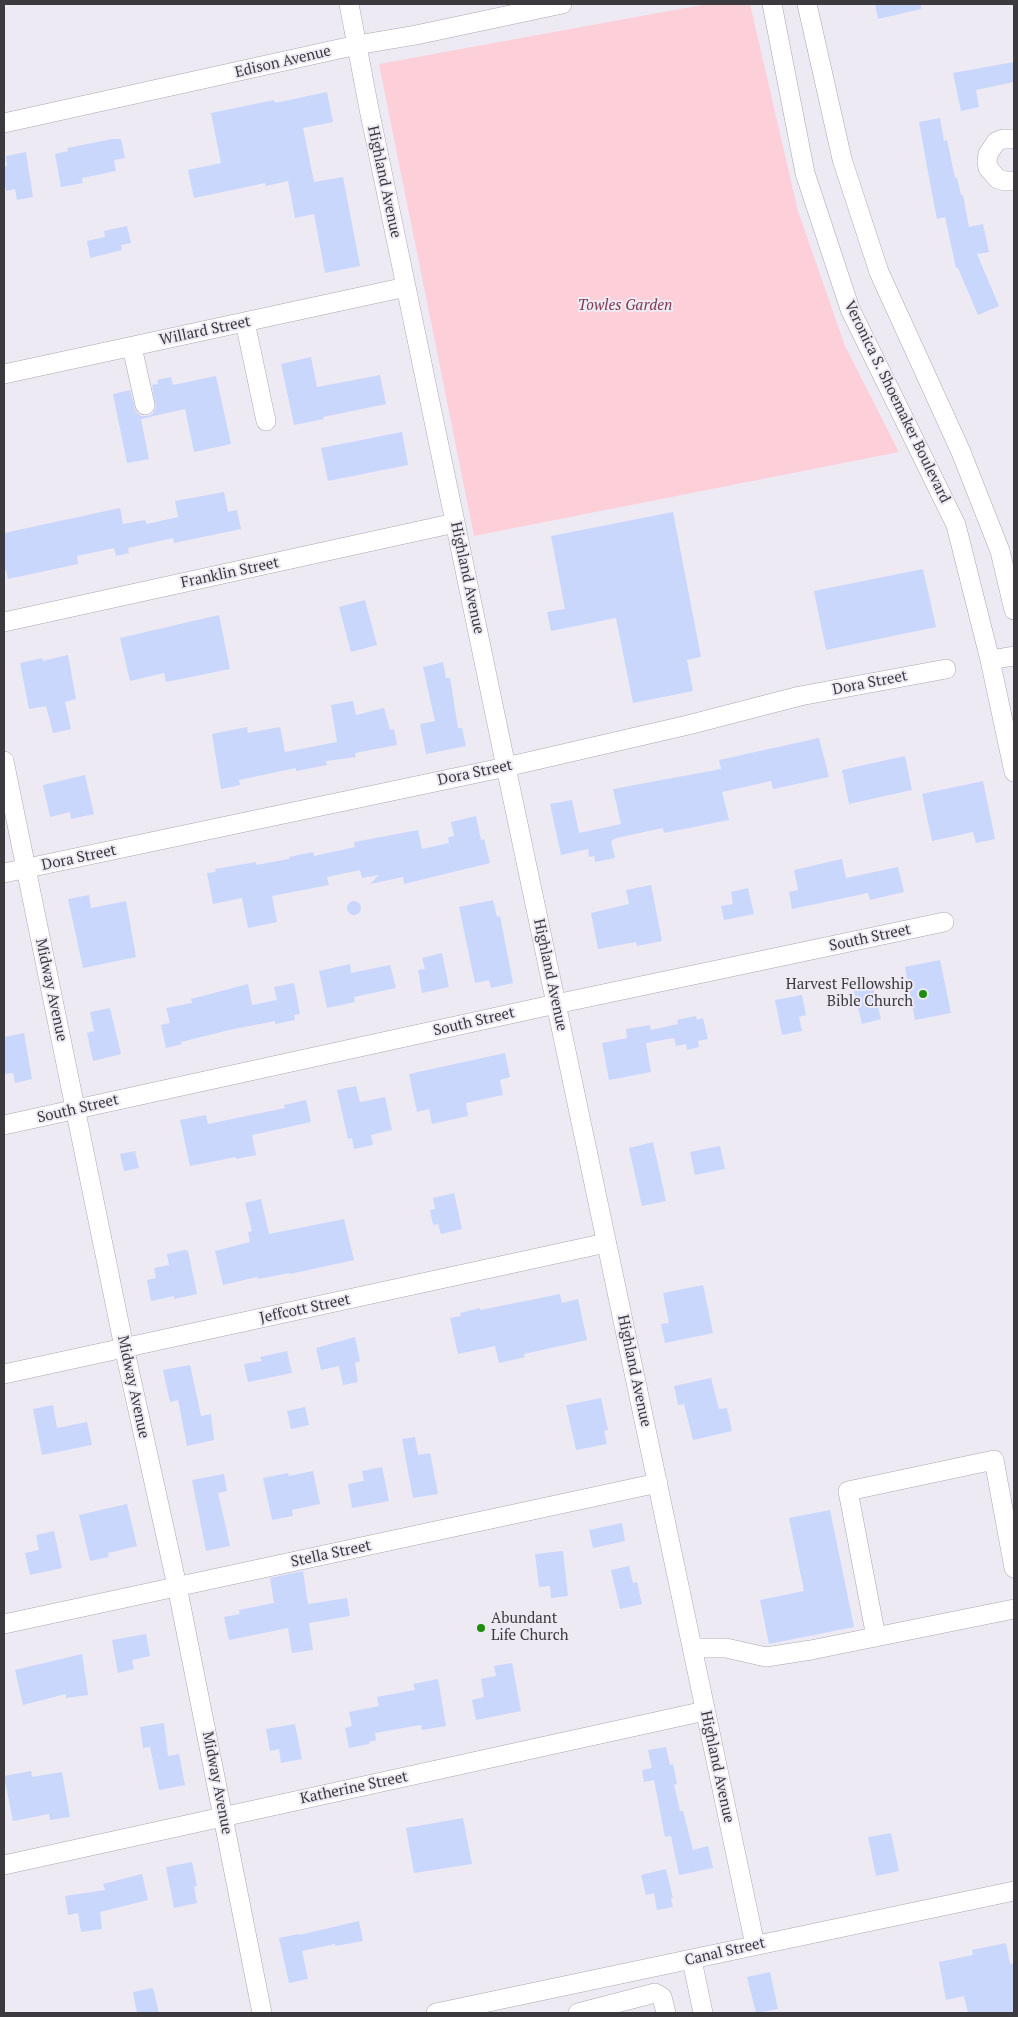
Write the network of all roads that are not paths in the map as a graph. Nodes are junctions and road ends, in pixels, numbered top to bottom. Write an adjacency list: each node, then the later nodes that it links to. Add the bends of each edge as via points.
1 (349, 4): 5 (street, Highland Avenue)
2 (562, 4): 5 (street, Edison Avenue)
3 (772, 4): 19 (street, Veronica S. Shoemaker Boulevard, via 805,173 844,291 956,525)
4 (806, 4): 16 (street, via 842,159 879,272 961,452 1000,551)
5 (358, 45): 6 (street, Edison Avenue); 9 (street, Highland Avenue)
6 (4, 123)
7 (1014, 139): 8 (street, via 996,142 987,161 988,168 998,179)
8 (1014, 184)
9 (406, 287): 10 (street, Willard Street); 15 (street, Highland Avenue)
10 (245, 322): 11 (street, Willard Street); 14 (street)
11 (132, 347): 12 (street, Willard Street); 13 (street)
12 (4, 374)
13 (145, 405)
14 (266, 421)
15 (455, 523): 17 (street, Franklin Street); 22 (street, Highland Avenue)
16 (1014, 610)
17 (4, 622)
18 (1014, 656): 19 (street)
19 (990, 660): 23 (street, Veronica S. Shoemaker Boulevard)
20 (946, 669): 22 (street, Dora Street, via 800,696)
21 (4, 761): 24 (street, Midway Avenue)
22 (506, 767): 24 (street, Dora Street); 27 (street, Highland Avenue)
23 (1014, 772)
24 (25, 869): 25 (street, Dora Street); 28 (street, Midway Avenue)
25 (4, 873)
26 (944, 922): 27 (street, South Street)
27 (556, 1004): 28 (street, South Street); 30 (street, Highland Avenue)
28 (75, 1110): 29 (street, South Street); 31 (street, Midway Avenue)
29 (4, 1126)
30 (606, 1243): 31 (street, Jeffcott Street); 33 (street, Highland Avenue)
31 (124, 1347): 32 (street, Jeffcott Street); 35 (street, Midway Avenue)
32 (4, 1374)
33 (658, 1483): 35 (street, Stella Street); 39 (street, Highland Avenue)
34 (1014, 1568): 38 (street, via 994,1460 848,1491)
35 (177, 1586): 37 (street, Stella Street); 41 (street, Midway Avenue)
36 (1014, 1609): 38 (street)
37 (4, 1624)
38 (876, 1637): 39 (street, via 766,1657 726,1648)
39 (692, 1648): 40 (street, Highland Avenue)
40 (705, 1711): 41 (street, Katherine Street); 44 (street, Highland Avenue)
41 (224, 1817): 42 (street, Katherine Street); 47 (street, Midway Avenue)
42 (4, 1866)
43 (1014, 1891): 44 (street, Canal Street)
44 (755, 1945): 45 (street, Canal Street)
45 (692, 1960): 46 (street, Canal Street); 51 (street)
46 (515, 2005): 48 (street, Canal Street)
47 (262, 2013)
48 (436, 2013)
49 (578, 2013): 50 (street, via 655,1993 662,1997)
50 (666, 2013)
51 (703, 2013)

